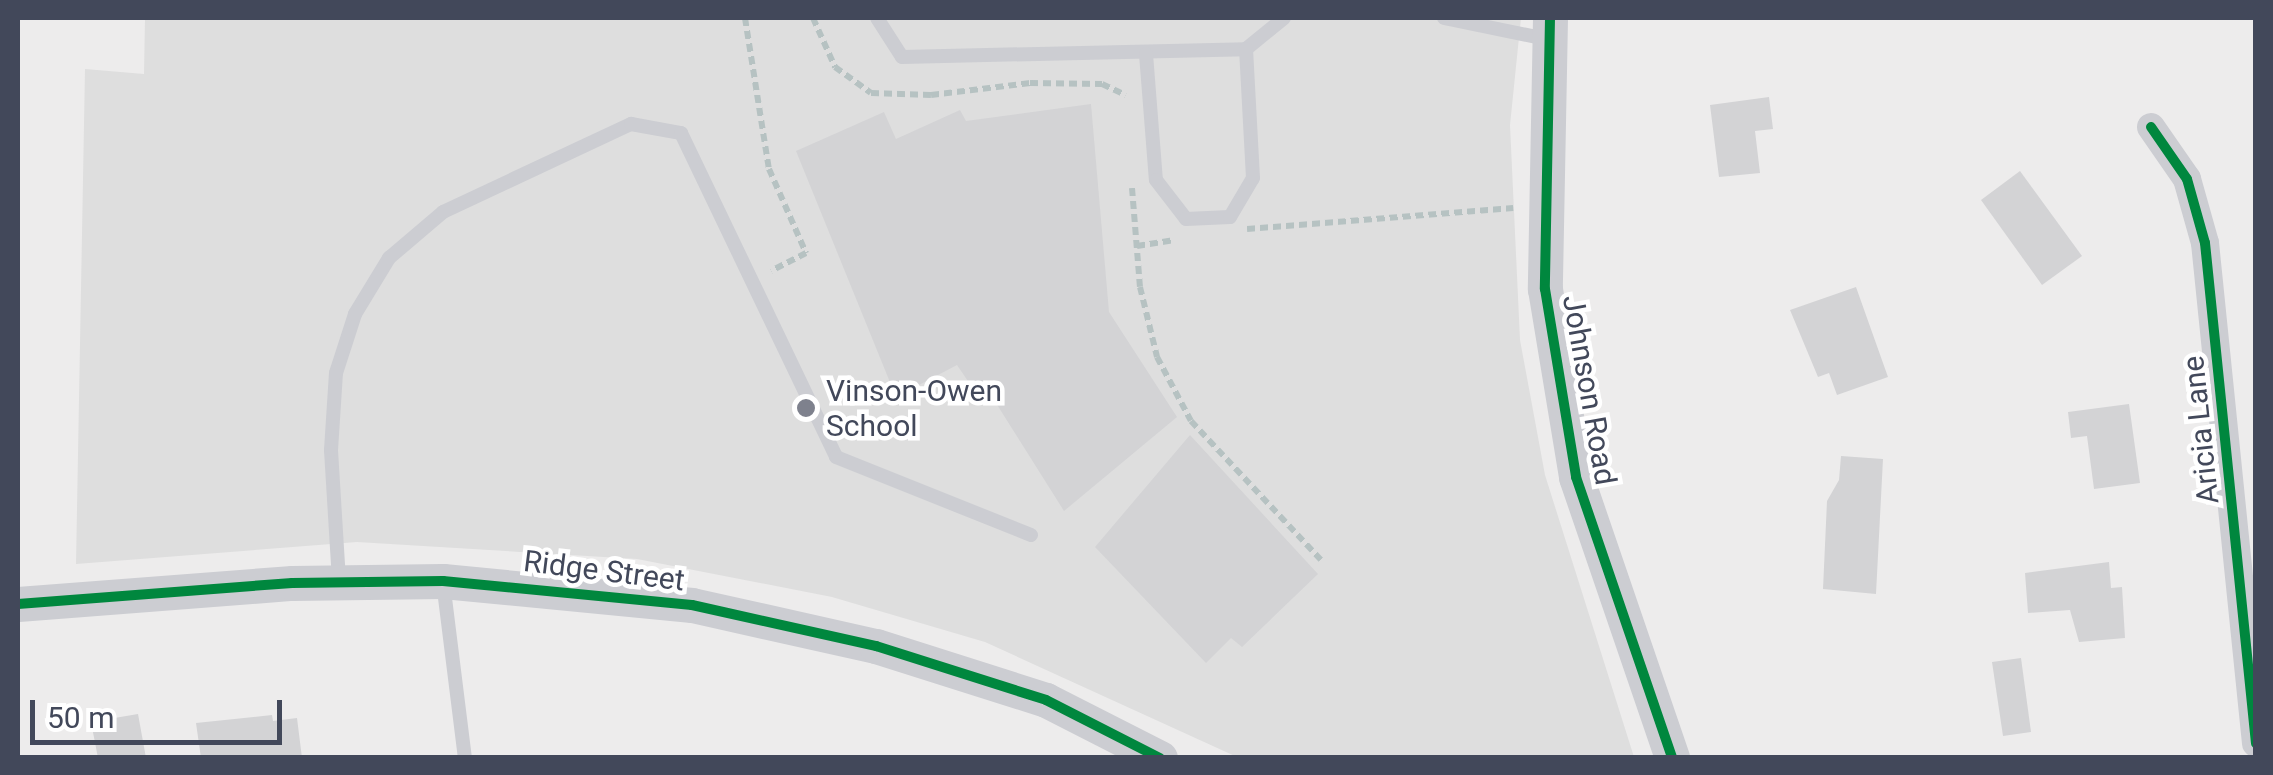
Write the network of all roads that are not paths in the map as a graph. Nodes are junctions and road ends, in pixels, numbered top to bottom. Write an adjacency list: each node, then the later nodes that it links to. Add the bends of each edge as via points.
1 (876, 18): 6 (lane, via 902,57)
2 (1284, 18): 5 (lane)
3 (1444, 18): 4 (lane)
4 (1548, 28): 15 (street, Johnson Road, via 1545,288 1576,477)
5 (1246, 49): 6 (lane); 6 (lane, via 1253,178 1230,217 1186,219 1156,180)
6 (1146, 54)
7 (2151, 127): 12 (street, Aricia Lane, via 2187,179 2206,242)
8 (1031, 536): 10 (lane, via 836,458 681,134 631,124 443,212 389,258 354,314 336,372 332,450)
9 (443, 581): 10 (street, Ridge Street); 13 (lane); 14 (street, Ridge Street, via 692,605 876,646 1046,700)
10 (339, 582): 11 (street, Ridge Street)
11 (18, 604)
12 (2256, 742)
13 (465, 758)
14 (1160, 758)
15 (1672, 758)

